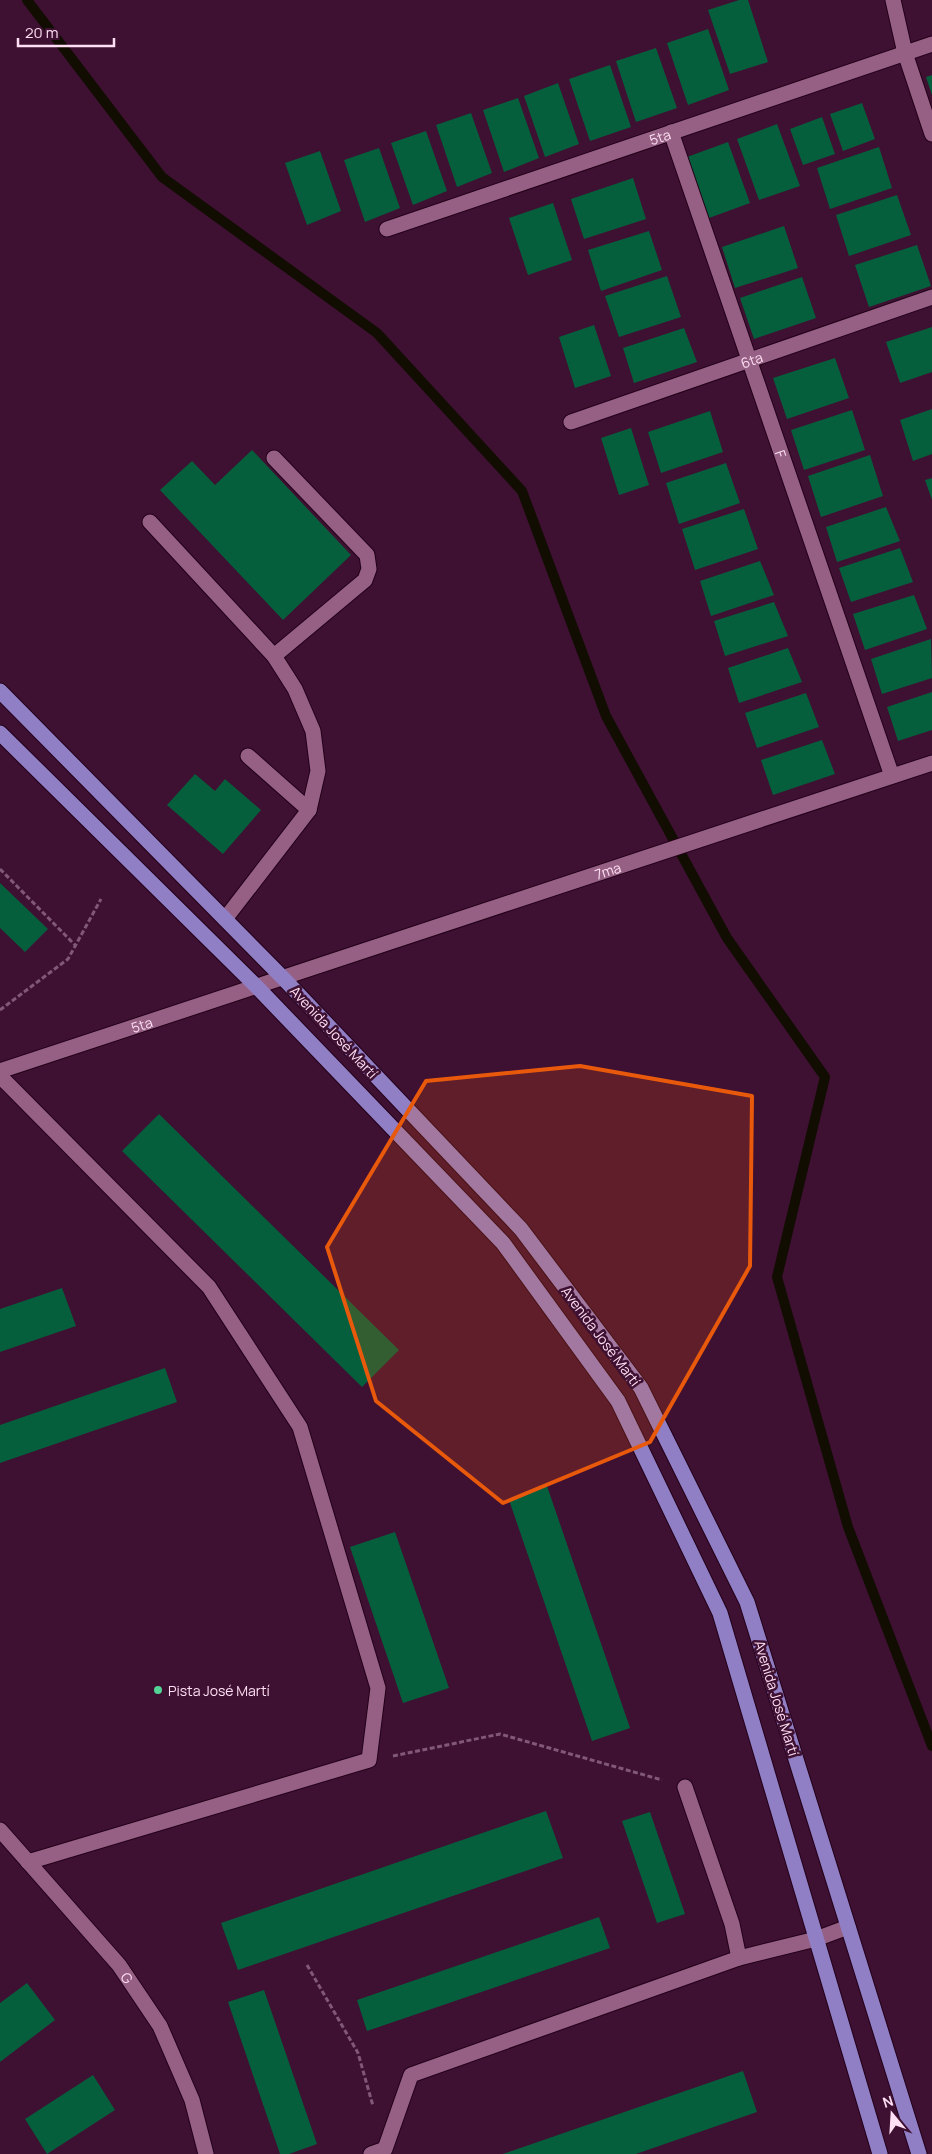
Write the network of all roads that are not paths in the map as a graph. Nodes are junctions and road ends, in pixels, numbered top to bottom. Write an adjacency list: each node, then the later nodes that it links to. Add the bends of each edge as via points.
1 (893, 0): 3 (street)
2 (932, 44): 3 (street, 5ta)
3 (905, 53): 4 (street, 5ta); 5 (street)
4 (671, 132): 6 (street, 5ta); 8 (street, F)
5 (932, 134)
6 (387, 230)
7 (932, 298): 8 (street, 6ta)
8 (749, 360): 9 (street, 6ta); 17 (street, F)
9 (571, 422)
10 (274, 458): 12 (street, via 368,555 369,569 364,580)
11 (150, 522): 12 (street)
12 (274, 656): 18 (street, via 295,689 313,731 318,770)
13 (0, 691): 19 (main road, Avenida José Martí)
14 (0, 732): 21 (main road, Avenida José Martí)
15 (248, 756): 18 (street)
16 (932, 763): 17 (street, 7ma)
17 (892, 776): 20 (street, 7ma)
18 (309, 810): 19 (street)
19 (225, 919): 20 (main road, Avenida José Martí)
20 (283, 978): 21 (street, 5ta); 27 (main road, Avenida José Martí, via 520,1229 641,1388 748,1602)
21 (256, 986): 22 (street, 5ta); 28 (main road, Avenida José Martí, via 503,1243 618,1401 720,1614)
22 (0, 1071)
23 (0, 1076): 26 (street, via 209,1287 300,1426 378,1688 369,1760)
24 (685, 1787): 29 (street, via 732,1924)
25 (0, 1830): 26 (street, G)
26 (28, 1862): 30 (street, G, via 119,1964 160,2026 192,2100)
27 (848, 1926): 28 (street); 33 (main road, Avenida José Martí)
28 (816, 1938): 29 (street); 32 (main road, Avenida José Martí)
29 (739, 1958): 31 (street, via 411,2075 385,2149)
30 (206, 2154)
31 (371, 2154)
32 (880, 2154)
33 (919, 2154)

